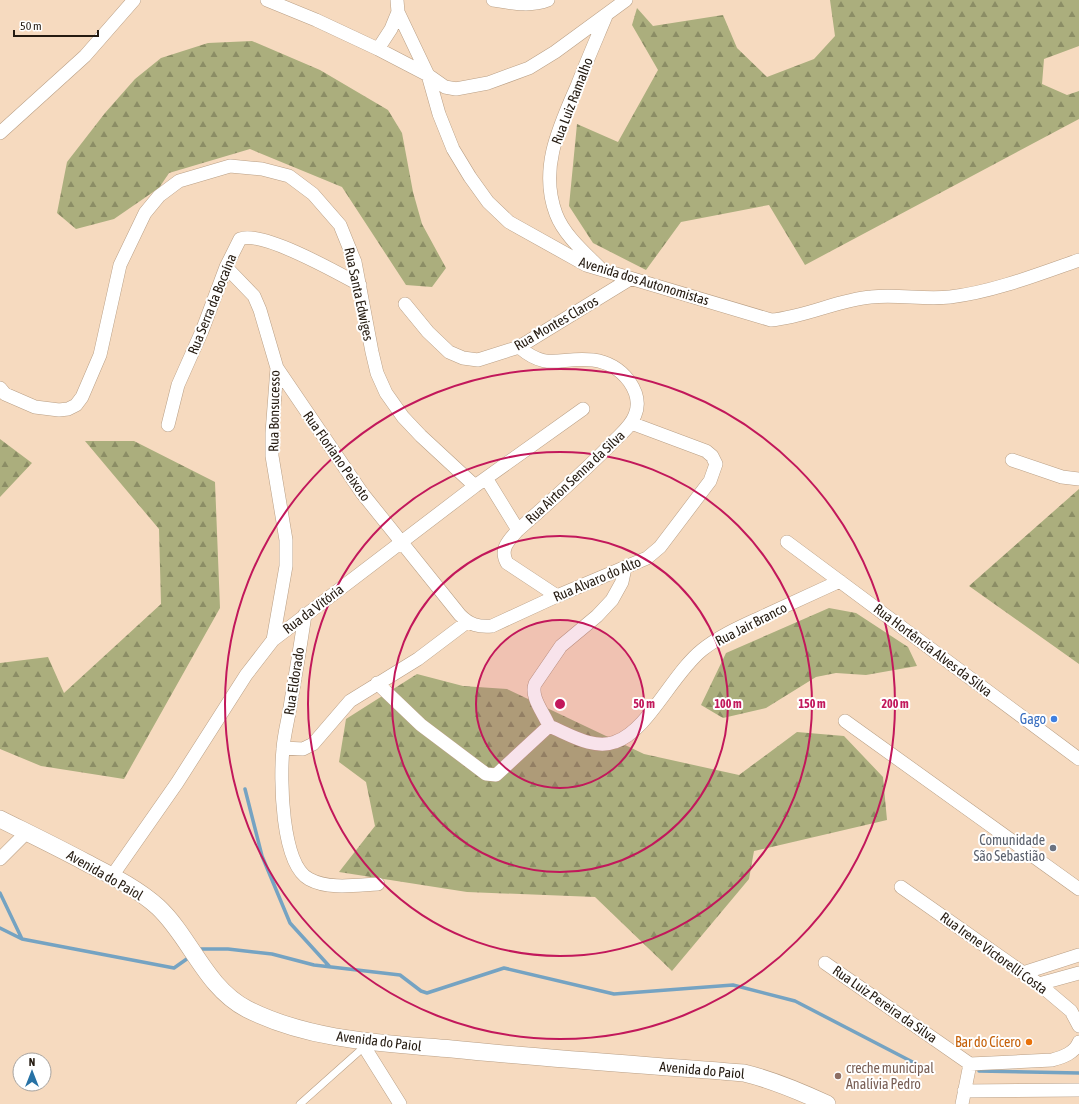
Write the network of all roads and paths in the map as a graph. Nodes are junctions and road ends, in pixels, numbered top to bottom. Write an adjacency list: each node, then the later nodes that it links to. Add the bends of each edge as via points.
1 (134, 0): 10 (street, via 85,56)
2 (267, 0): 8 (street)
3 (493, 0): 4 (street, via 538,4)
4 (548, 0)
5 (626, 0): 7 (street, Rua Luiz Ramalho)
6 (397, 6): 8 (street, via 391,29); 9 (street, Avenida dos Autonomistas)
7 (606, 16): 9 (street, Rua Luiz Ramalho, via 528,68 488,83 456,89 445,87); 13 (street, Rua Luiz Ramalho, via 556,133 549,180 556,215 567,233)
8 (378, 49): 9 (street)
9 (428, 75): 13 (street, Avenida dos Autonomistas, via 439,114 453,149 488,202 509,222 539,240 586,265)
10 (0, 133)
11 (1079, 260): 14 (street, Avenida dos Autonomistas, via 986,290 951,297 871,297 790,318 771,320)
12 (226, 267): 15 (street, Rua Serra da Bocaína, via 238,242 247,237 267,241 316,261); 18 (street, Rua Bonsucesso, via 254,296); 22 (street, Rua Serra da Bocaína, via 178,385)
13 (600, 268): 14 (street, Avenida dos Autonomistas)
14 (630, 279): 17 (street, Rua Montes Claros)
15 (360, 285): 19 (street, Rua Santa Edwiges, via 355,262 340,224 314,194 289,176 262,169 230,166 207,172 179,181 159,196 145,213 120,265 100,355 76,405 59,410 35,407 12,398); 26 (street, Rua Santa Edwiges, via 377,373 386,393 407,422)
16 (405, 304): 17 (street, Rua Montes Claros, via 439,343 449,352 463,358 478,360)
17 (520, 347): 21 (street, via 535,359 547,363 566,359 594,360 611,365 622,373 637,396 637,408)
18 (277, 368): 28 (street, Rua Floriano Peixoto, via 362,493); 35 (street, Rua Bonsucesso, via 272,456 286,540 286,566)
19 (0, 388)
20 (584, 409): 24 (street, Rua da Vitória)
21 (631, 424): 27 (street, Rua Airton Senna da Silva, via 593,463); 30 (street, Rua Alvaro do Alto, via 706,451 716,464 710,481 660,547 647,558)
22 (168, 425)
23 (1012, 460): 25 (street, via 1062,477)
24 (486, 478): 26 (street, Rua da Vitória); 27 (street)
25 (1079, 479)
26 (475, 486): 28 (street, Rua da Vitória)
27 (518, 530): 32 (street, via 505,545 504,558 507,563)
28 (401, 542): 33 (street, Rua da Vitória); 34 (street)
29 (787, 542): 31 (street, Rua Hortência Alves da Silva)
30 (625, 568): 32 (street, Rua Alvaro do Alto); 38 (street, via 622,582 612,600 564,643 535,684 533,692)
31 (840, 581): 38 (street, Rua Jair Branco, via 721,636 680,672 627,737 614,743 590,743); 40 (street, Rua Hortência Alves da Silva)
32 (557, 596): 34 (street, Rua Alvaro do Alto, via 492,626 480,627)
33 (305, 614): 35 (street, Rua da Vitória); 39 (street, Rua Eldorado)
34 (467, 622): 36 (street, via 418,659)
35 (273, 640): 44 (street, Rua da Vitória, via 246,675)
36 (377, 683): 38 (street, via 421,725 491,776 501,772); 39 (street, via 350,701 313,744 303,749)
37 (846, 721): 47 (street)
38 (549, 726)
39 (283, 748): 45 (street, Rua Eldorado, via 282,801 290,849 297,866 308,879 322,884)
40 (1079, 759)
41 (0, 819): 42 (street, Avenida do Paiol)
42 (27, 832): 43 (street); 44 (street, Avenida do Paiol)
43 (0, 859)
44 (112, 876): 55 (street, Avenida do Paiol, via 143,895 158,908 182,936 214,984 245,1008 299,1029)
45 (378, 884)
46 (901, 887): 50 (street, Rua Irene Victorelli Costa)
47 (1079, 889)
48 (1079, 955): 50 (street)
49 (825, 962): 56 (street, Rua Luiz Pereira da Silva)
50 (1023, 973): 52 (street, Rua Irene Victorelli Costa)
51 (1079, 973): 52 (street)
52 (1039, 984): 53 (street, Rua Irene Victorelli Costa, via 1071,1011)
53 (1079, 1026)
54 (1079, 1042): 56 (street, via 1072,1052 1052,1060)
55 (362, 1044): 59 (lane); 60 (street); 61 (street, Avenida do Paiol, via 744,1073 785,1085)
56 (970, 1064): 58 (street)
57 (1079, 1090): 58 (street)
58 (963, 1098)
59 (300, 1104)
60 (400, 1104)
61 (827, 1104)

